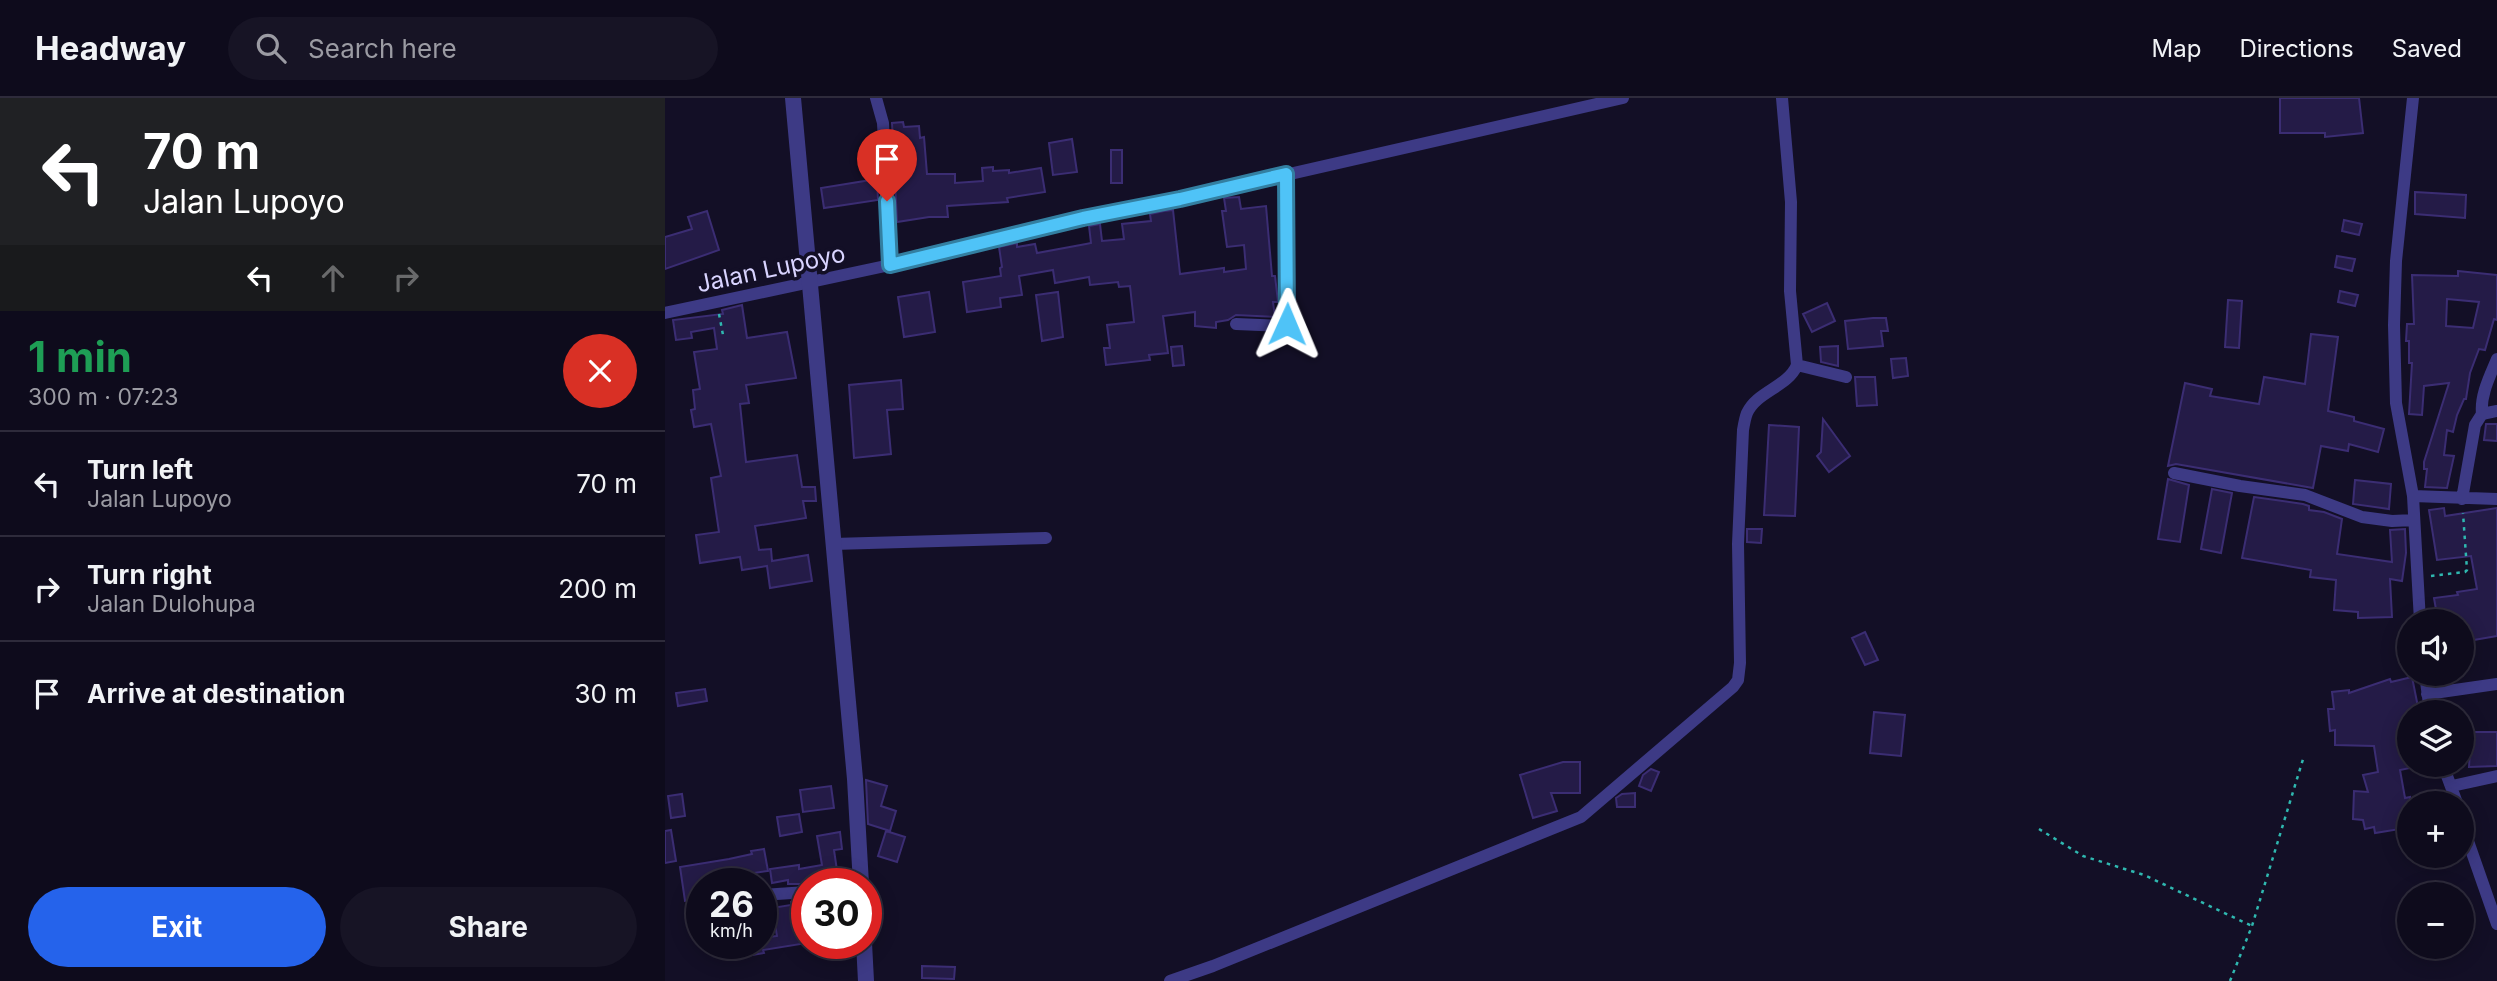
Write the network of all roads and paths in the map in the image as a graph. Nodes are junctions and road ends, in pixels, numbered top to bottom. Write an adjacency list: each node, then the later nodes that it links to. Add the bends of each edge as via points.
1 (793, 98): 8 (street)
2 (876, 98): 7 (street, via 883,123)
3 (1623, 98): 6 (street, Jalan Lupoyo)
4 (1783, 98): 14 (street)
5 (2413, 98): 19 (street, via 2394,325 2396,403)
6 (1286, 174): 7 (street, Jalan Lupoyo); 11 (street, via 1289,321 1284,326)
7 (890, 265): 8 (street, Jalan Lupoyo)
8 (810, 273): 9 (street, Jalan Lupoyo); 24 (street)
9 (717, 301): 10 (street, Jalan Lupoyo); 12 (path)
10 (665, 313)
11 (1236, 324)
12 (723, 335)
13 (2497, 359): 17 (street, via 2481,404)
14 (1797, 365): 15 (street); 43 (street, via 1791,376 1747,411 1743,430 1738,544 1740,663 1733,687 1581,817)
15 (1846, 377)
16 (2497, 411): 17 (street)
17 (2482, 414): 20 (street, via 2475,425)
18 (2174, 473): 22 (street, via 2305,495 2373,519)
19 (2413, 496): 20 (street); 22 (street)
20 (2462, 499): 21 (street); 25 (path, via 2467,570)
21 (2497, 499)
22 (2414, 520): 25 (street)
23 (1046, 538): 24 (street)
24 (834, 544): 38 (street)
25 (2417, 577): 26 (street)
26 (2419, 609)
27 (2497, 684): 29 (street)
28 (2426, 686): 29 (street)
29 (2427, 694): 30 (street)
30 (2428, 700)
31 (2304, 756): 40 (path)
32 (2497, 776): 34 (street)
33 (2448, 777): 34 (street)
34 (2452, 786): 35 (street)
35 (2453, 791)
36 (2039, 829): 40 (path, via 2083,856 2144,875)
37 (2474, 858): 39 (street)
38 (860, 868)
39 (2497, 924)
40 (2252, 926): 44 (path)
41 (865, 959): 42 (street)
42 (866, 981)
43 (1170, 981)
44 (2230, 981)

